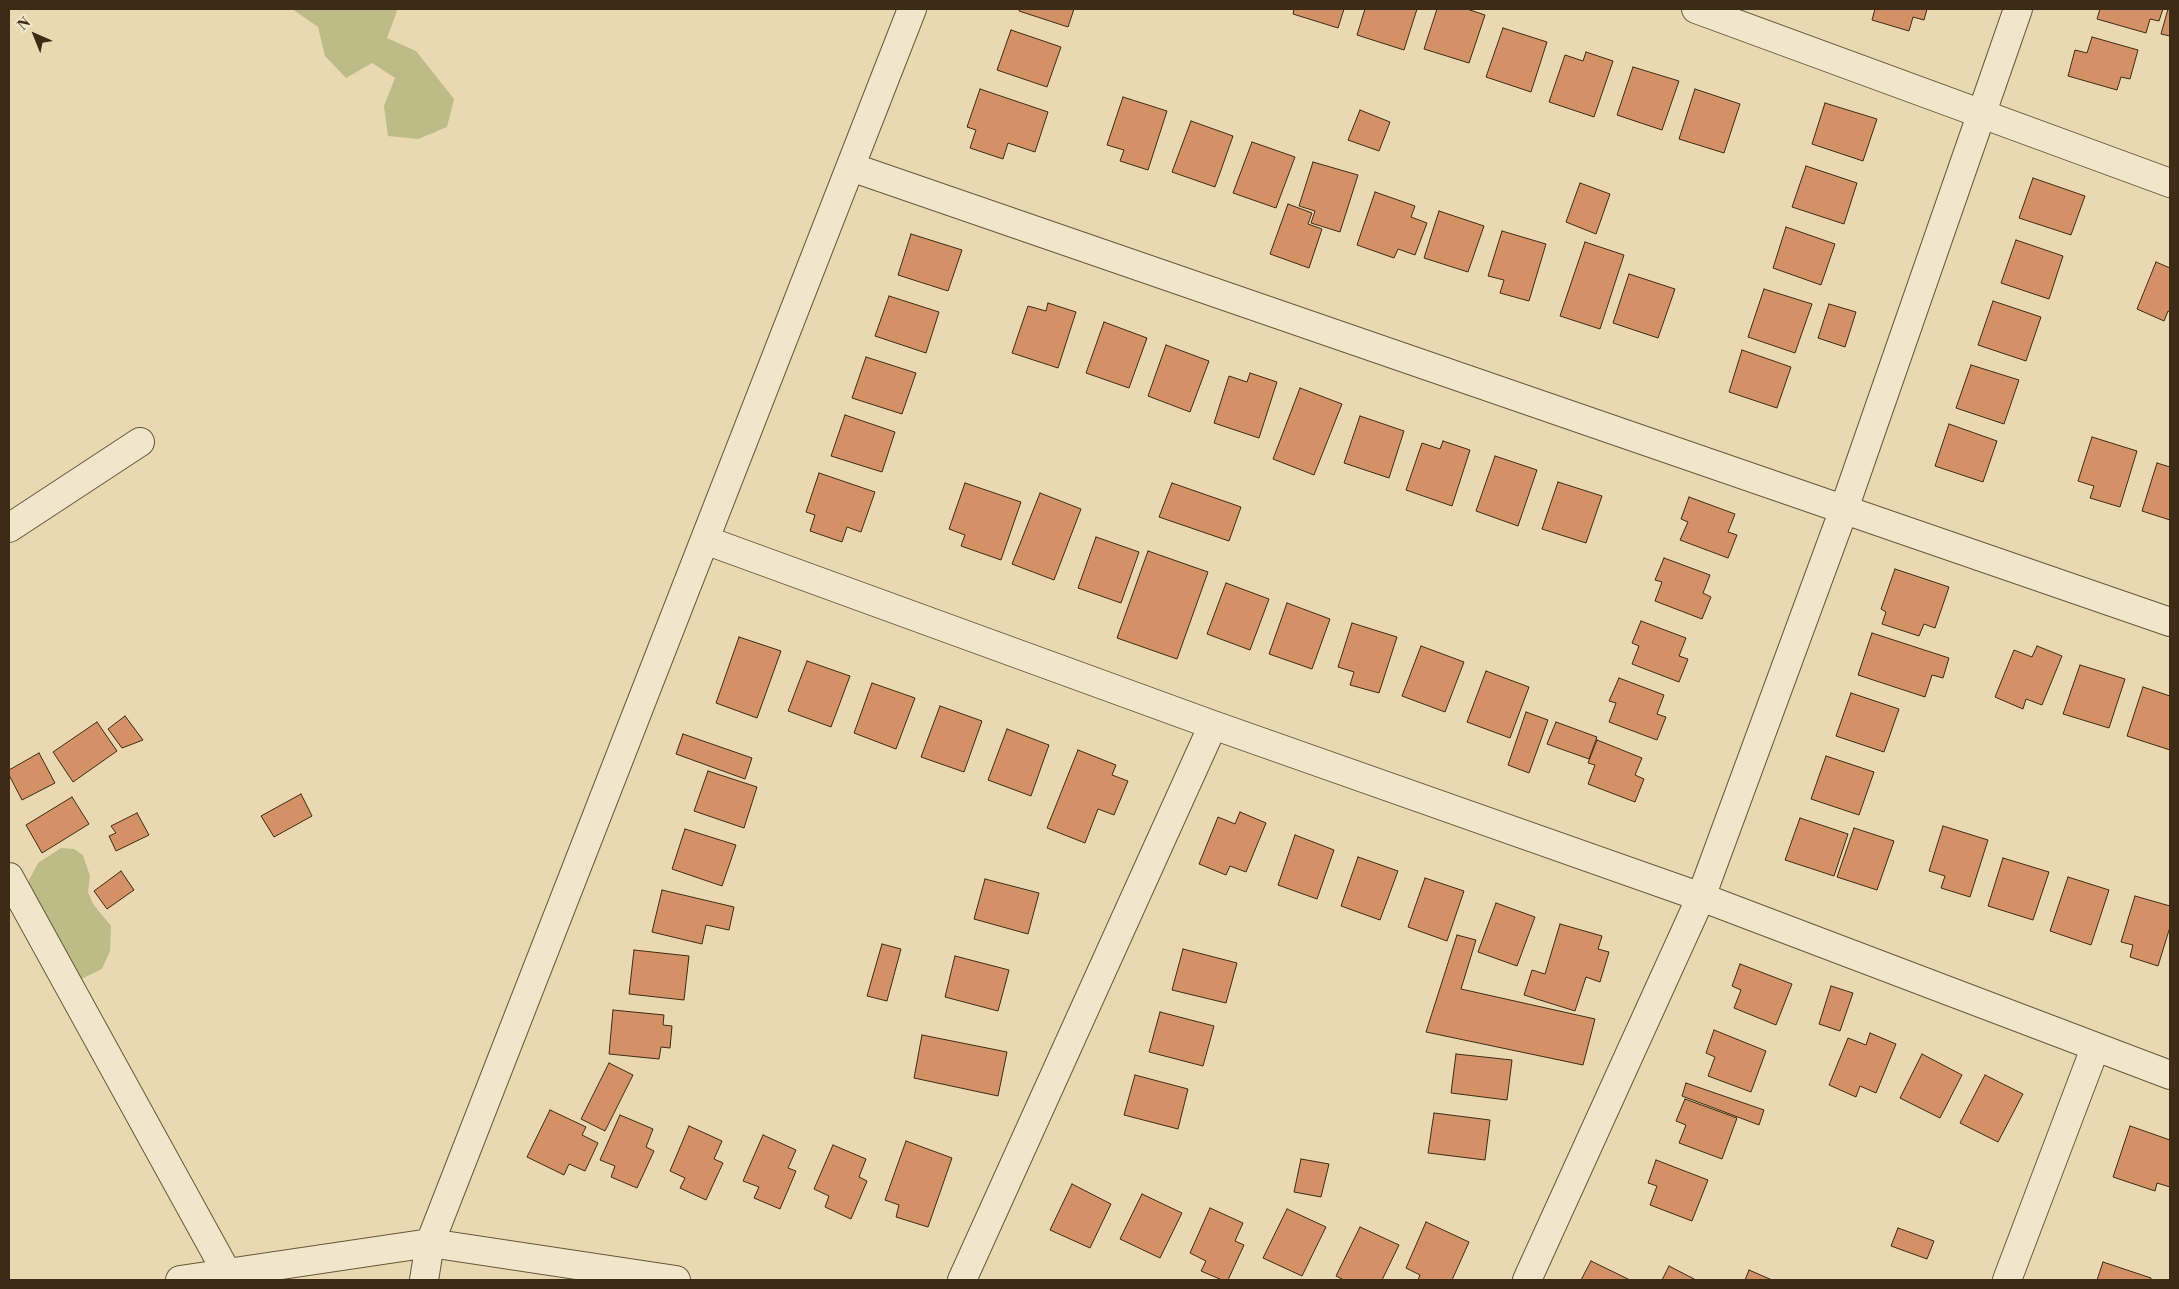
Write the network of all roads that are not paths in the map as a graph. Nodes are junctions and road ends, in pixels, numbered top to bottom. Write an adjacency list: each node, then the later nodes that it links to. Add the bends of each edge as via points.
1 (912, 9): 5 (street)
2 (1696, 9): 4 (street)
3 (2018, 9): 4 (street)
4 (1981, 115): 6 (street); 8 (street)
5 (851, 167): 8 (street); 10 (street)
6 (2170, 183)
7 (140, 442): 9 (street)
8 (1844, 508): 11 (street); 14 (street)
9 (9, 528)
10 (705, 540): 12 (street); 17 (street)
11 (2170, 622)
12 (1213, 726): 14 (street); 22 (street)
13 (9, 877): 18 (street)
14 (1700, 897): 15 (street); 23 (street)
15 (2096, 1048): 16 (street); 24 (street)
16 (2170, 1075)
17 (430, 1243): 18 (street); 20 (street); 21 (street)
18 (227, 1273): 19 (street)
19 (180, 1280)
20 (424, 1280)
21 (676, 1280)
22 (962, 1280)
23 (1527, 1280)
24 (2008, 1280)

